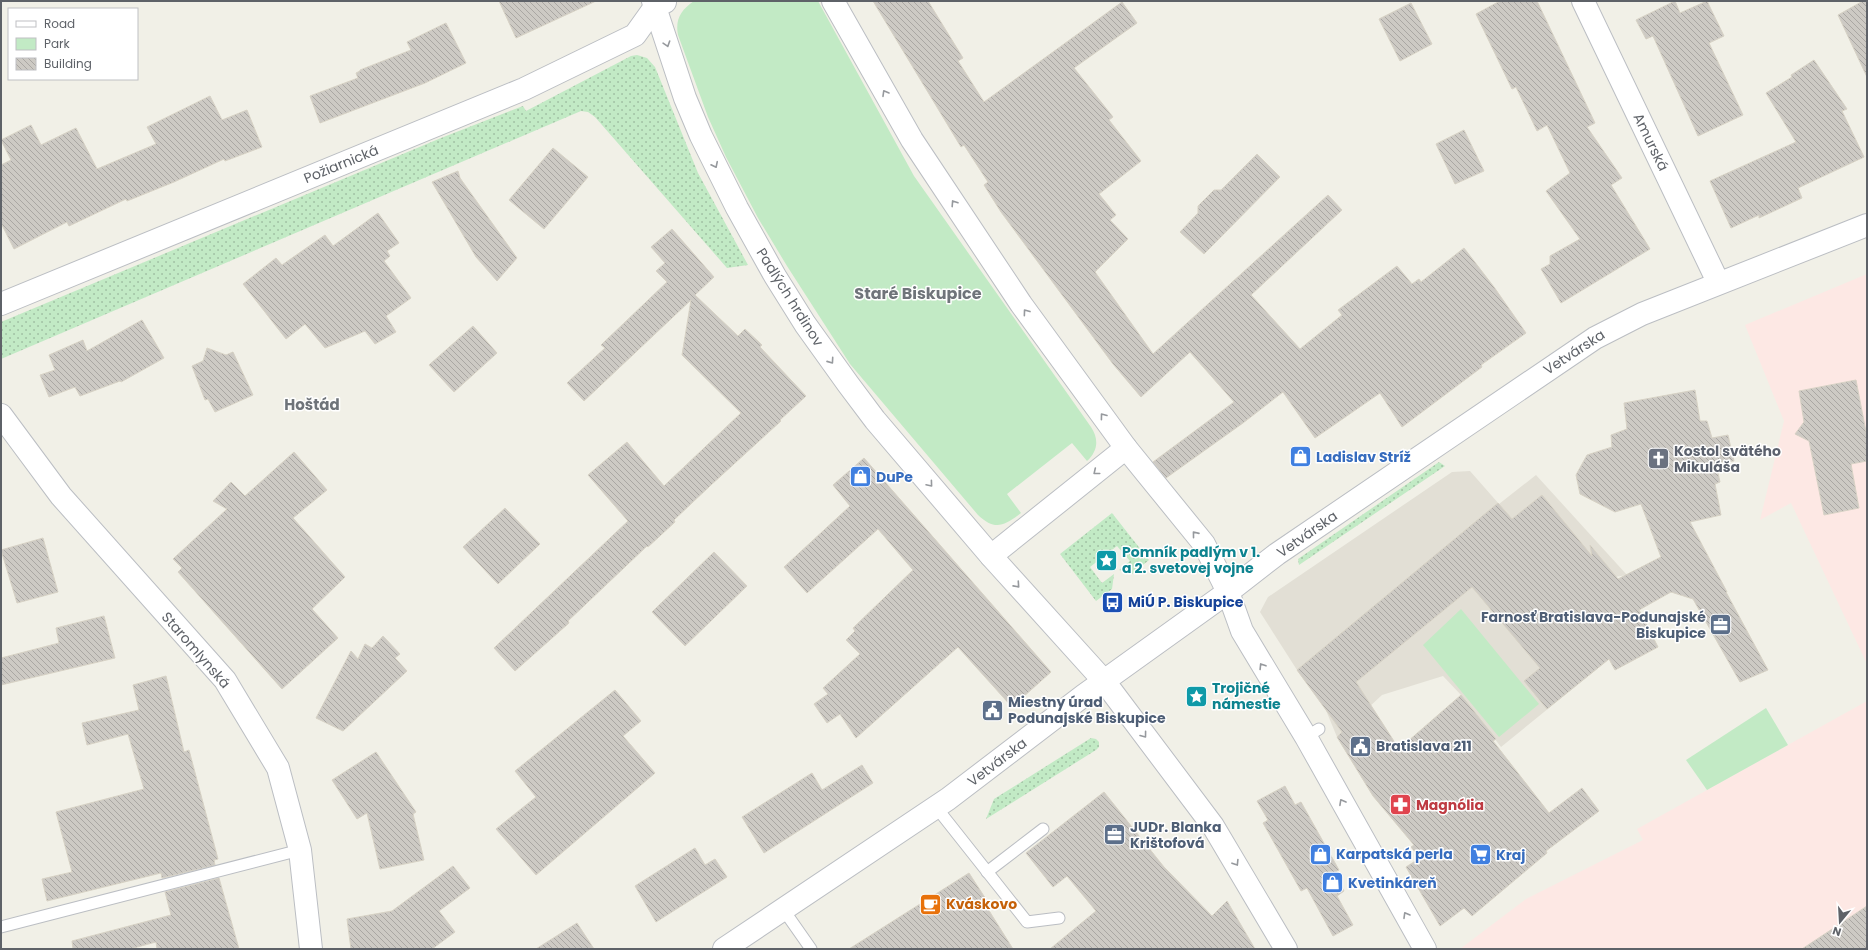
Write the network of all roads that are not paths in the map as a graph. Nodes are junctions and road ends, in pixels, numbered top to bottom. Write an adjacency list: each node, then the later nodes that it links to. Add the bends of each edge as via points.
1 (833, 1): 8 (street, one-way to 1, via 1021,304 912,140)
2 (1583, 1): 5 (street, Amurská)
3 (658, 3): 6 (street, Požiarnická, via 635,35 524,89); 9 (street, Padlých hrdinov, one-way to 9, via 685,98 701,136 775,276 805,324 875,420)
4 (1867, 225): 5 (street, Vetvárska)
5 (1718, 282): 10 (street, Vetvárska, via 1632,318 1595,338 1278,554)
6 (1, 304)
7 (1, 415): 14 (street, Staromlynská, via 61,496 225,680 278,768)
8 (1126, 448): 9 (street, one-way to 9); 10 (street, one-way to 8, via 1204,544)
9 (991, 556): 11 (street, one-way to 11)
10 (1228, 592): 11 (street, Vetvárska); 23 (street, one-way to 10, via 1313,733 1242,631)
11 (1104, 681): 12 (street, Vetvárska); 22 (street, one-way to 22, via 1212,826)
12 (936, 807): 15 (lane); 16 (street, Vetvárska)
13 (1043, 829): 15 (lane)
14 (300, 850): 18 (lane); 19 (street, Staromlynská)
15 (987, 872): 17 (lane, via 1027,922)
16 (784, 909): 20 (street, Vetvárska); 21 (lane)
17 (1059, 918)
18 (1, 926)
19 (311, 949)
20 (724, 949)
21 (811, 949)
22 (1286, 949)
23 (1425, 949)

